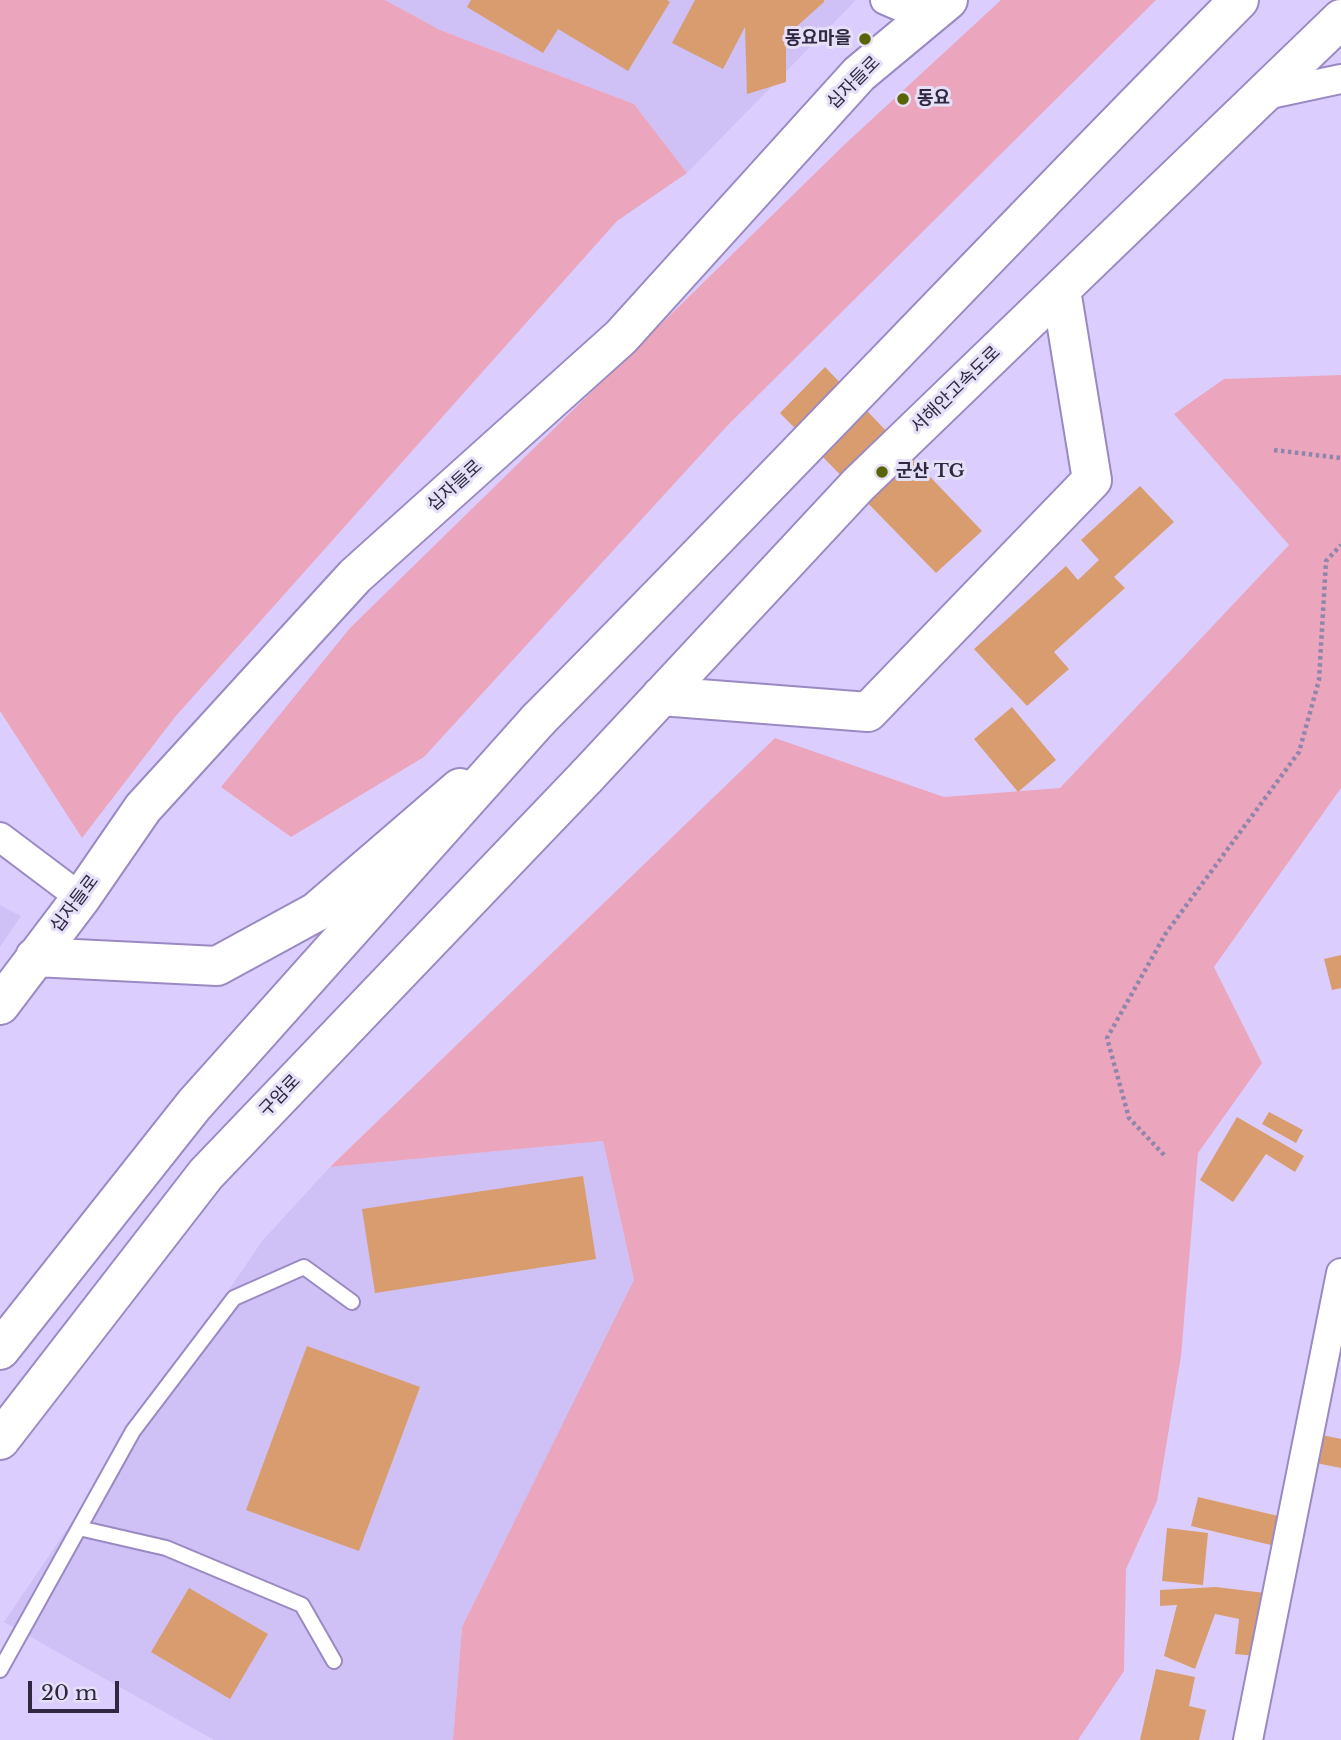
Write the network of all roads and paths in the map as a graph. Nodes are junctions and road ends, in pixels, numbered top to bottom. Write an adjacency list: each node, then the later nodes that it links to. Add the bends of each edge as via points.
1 (885, 0): 3 (street)
2 (1239, 0): 12 (main road)
3 (937, 9): 15 (main road, 십자들로, via 859,74 621,337 355,576 143,808)
4 (1341, 19): 6 (main road, 서해안고속도로)
5 (1341, 79): 6 (street)
6 (1261, 96): 7 (main road, 서해안고속도로)
7 (1060, 289): 11 (main road, 서해안고속도로, via 858,485); 11 (main road, via 1092,480 868,712)
8 (1274, 450): 9 (path)
9 (1341, 458)
10 (1341, 545): 18 (path, via 1326,561 1319,680 1299,752 1166,933 1107,1038 1129,1118)
11 (661, 696): 13 (main road, 서해안고속도로)
12 (538, 720): 16 (main road, via 316,912 216,966); 21 (main road, via 194,1105)
13 (587, 776): 22 (main road, 구암로, via 206,1174)
14 (0, 836): 15 (street)
15 (81, 898): 16 (main road, 십자들로)
16 (35, 957): 17 (main road, 십자들로)
17 (0, 1005)
18 (1164, 1155)
19 (1341, 1273): 26 (street)
20 (352, 1302): 23 (lane, via 304,1268 234,1298 133,1431)
21 (0, 1350)
22 (0, 1440)
23 (79, 1528): 24 (lane, via 166,1548 302,1605); 25 (lane)
24 (334, 1661)
25 (0, 1670)
26 (1248, 1740)

